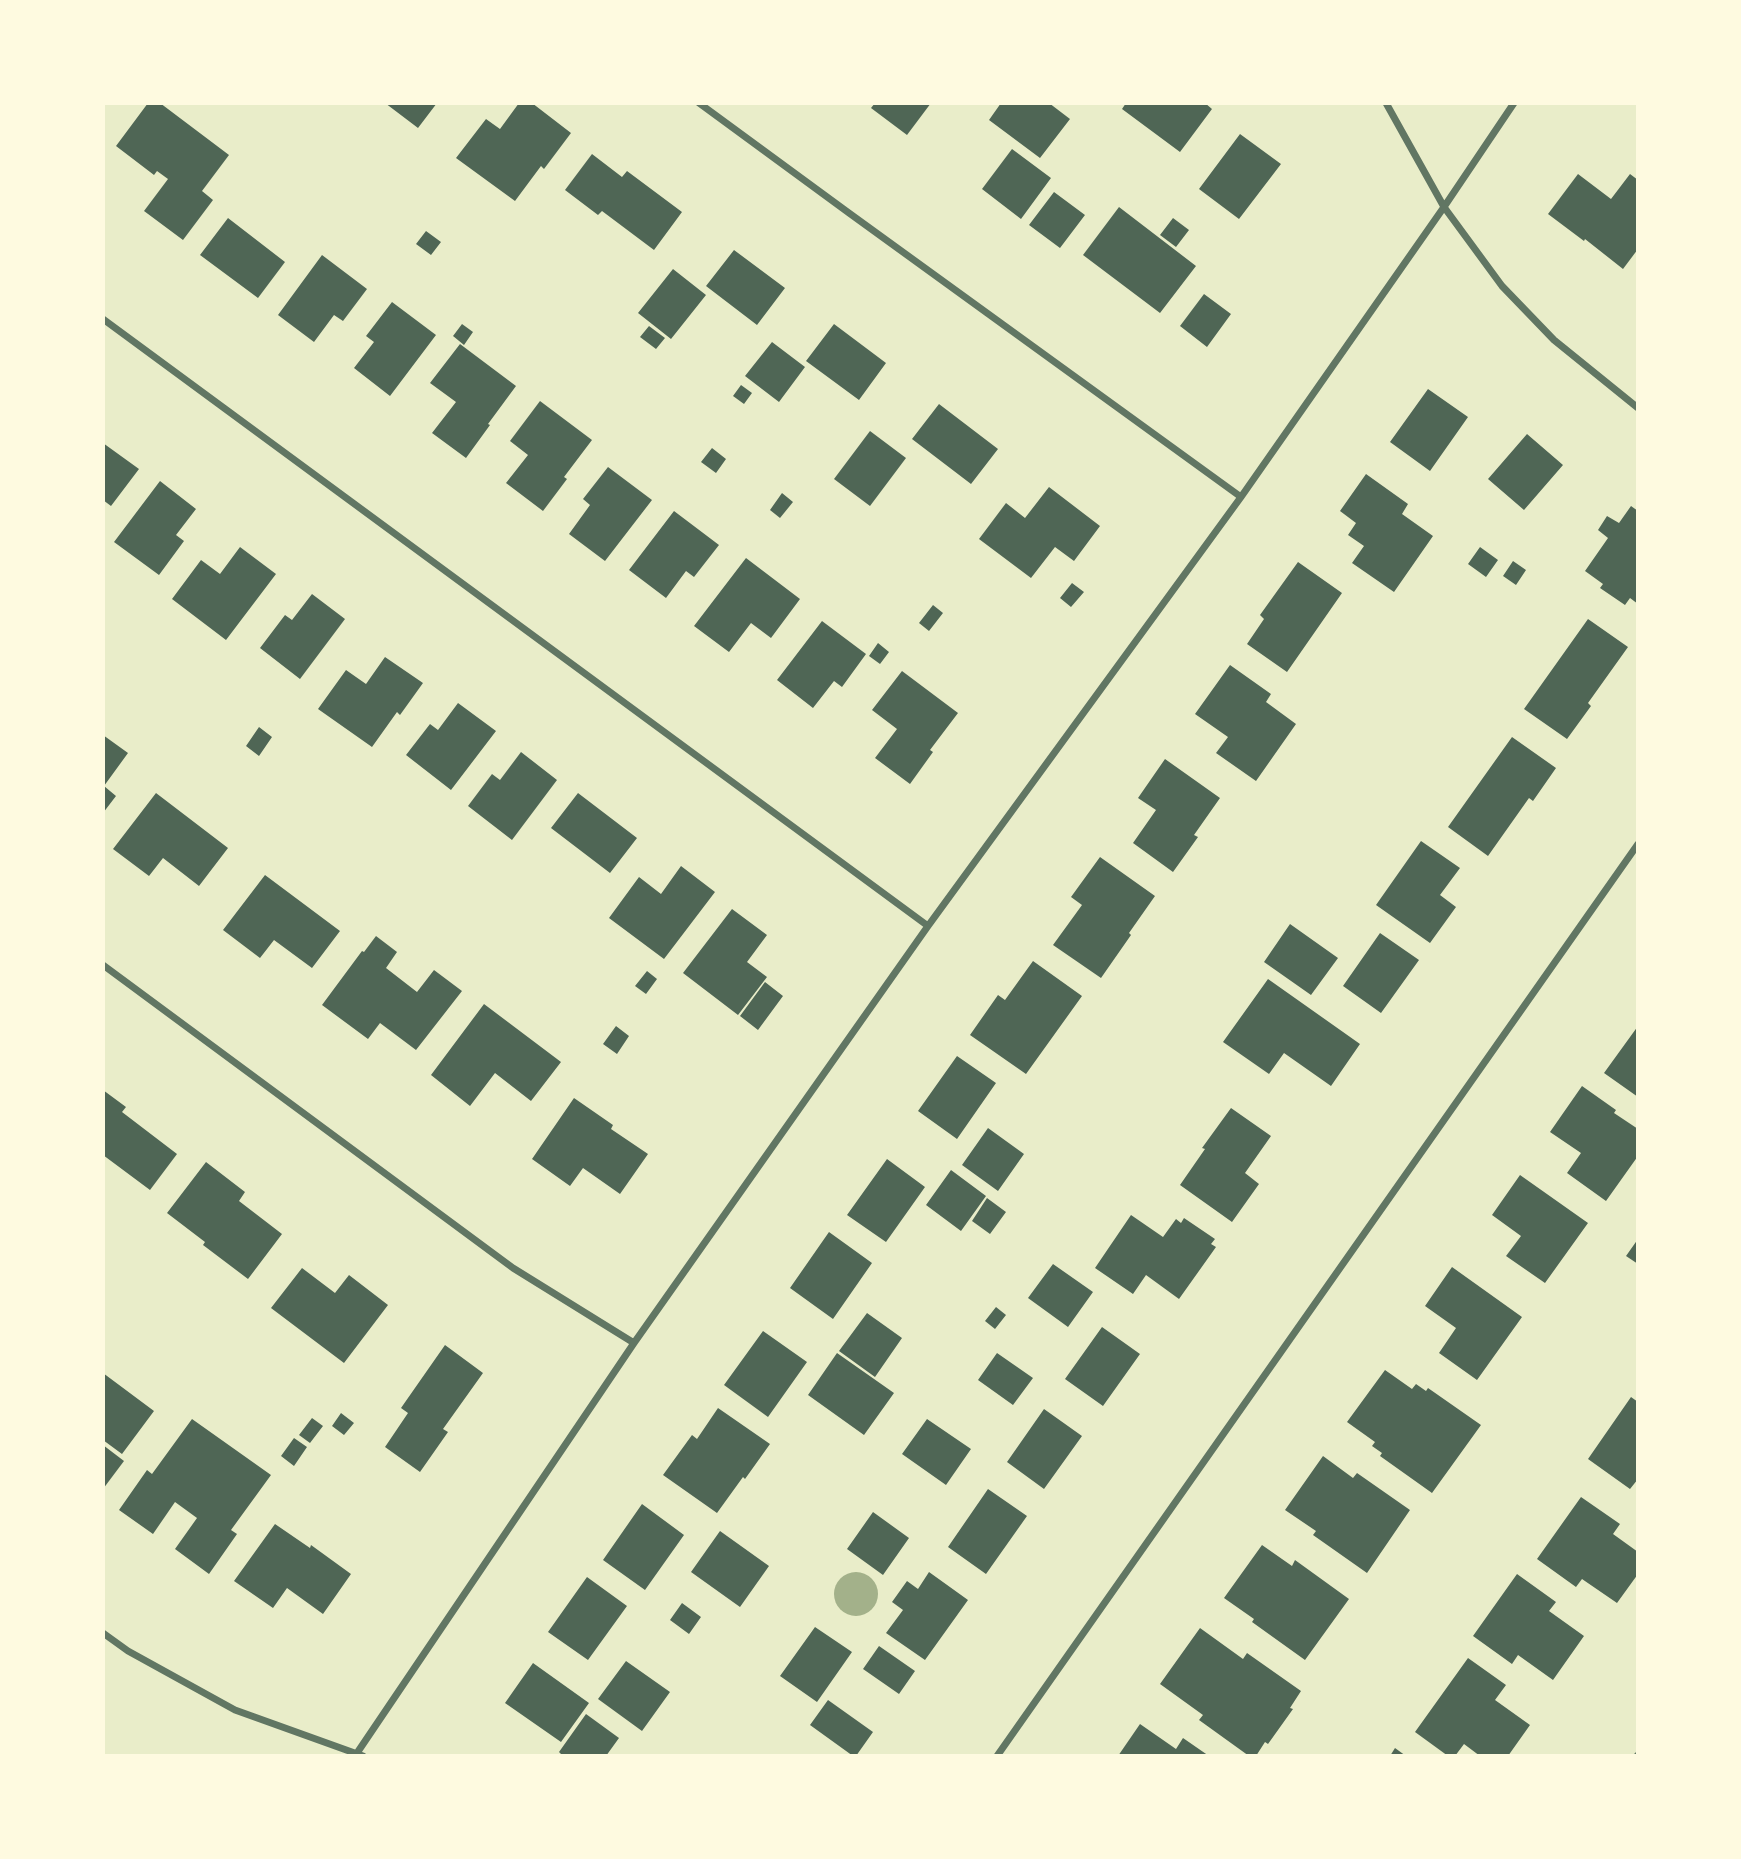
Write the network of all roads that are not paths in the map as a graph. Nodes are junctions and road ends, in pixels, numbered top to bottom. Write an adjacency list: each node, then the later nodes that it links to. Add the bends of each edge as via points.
1 (699, 103): 7 (street)
2 (1386, 103): 4 (street)
3 (1514, 103): 4 (street)
4 (1444, 207): 6 (street, via 1502,286 1554,340); 7 (street)
5 (103, 319): 9 (street)
6 (1638, 408)
7 (1241, 497): 9 (street)
8 (1638, 844): 14 (street)
9 (928, 926): 11 (street)
10 (103, 965): 11 (street, via 513,1268)
11 (634, 1343): 13 (street)
12 (103, 1633): 13 (street, via 235,1710)
13 (360, 1754)
14 (997, 1756)

